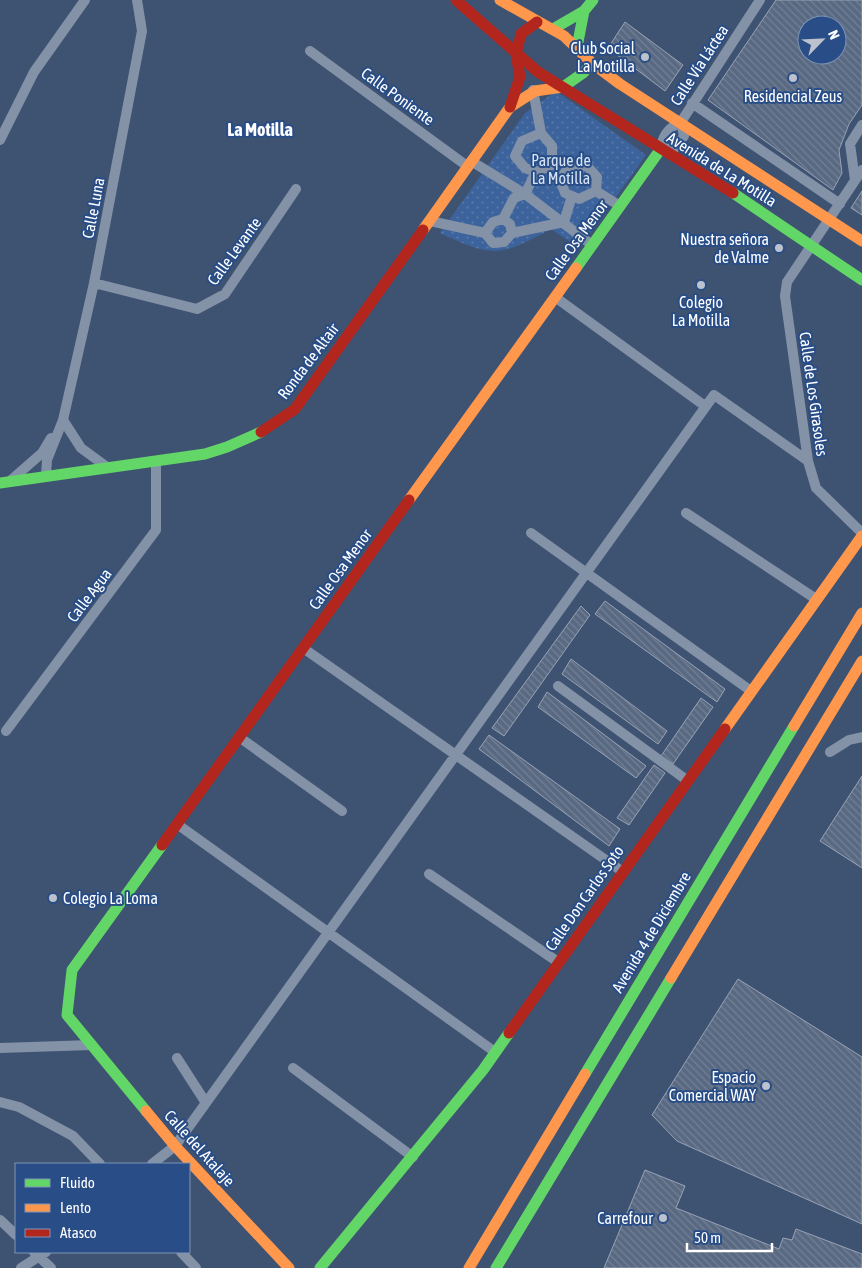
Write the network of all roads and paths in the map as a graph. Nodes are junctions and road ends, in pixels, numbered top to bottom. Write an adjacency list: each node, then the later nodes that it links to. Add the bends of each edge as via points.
1 (86, 0): 21 (street, via 34,72)
2 (137, 0): 45 (street, Calle Luna, via 142,31)
3 (456, 0): 12 (street, Avenida de La Motilla)
4 (500, 0): 8 (street, Avenida de La Motilla)
5 (593, 0): 7 (street)
6 (760, 0): 16 (street, Calle Vía Láctea)
7 (584, 12): 9 (street); 10 (street)
8 (537, 22): 9 (street, Avenida de La Motilla); 12 (street, via 521,34)
9 (553, 29): 10 (street, Avenida de La Motilla)
10 (577, 47): 13 (street, Avenida de La Motilla)
11 (310, 51): 23 (street, Calle Poniente)
12 (516, 54): 14 (street, Avenida de La Motilla); 17 (street, Ronda de Altair, via 520,77)
13 (592, 63): 14 (street); 18 (street, Avenida de La Motilla)
14 (563, 87): 15 (street, Ronda de Altair, via 547,86); 22 (street, Avenida de La Motilla)
15 (532, 90): 17 (street, Ronda de Altair); 20 (street)
16 (692, 103): 18 (street, Calle Vía Láctea); 33 (street)
17 (510, 107): 23 (street, Ronda de Altair)
18 (680, 122): 22 (street, via 670,126); 22 (street, via 684,136 675,148); 36 (street, Avenida de La Motilla)
19 (862, 125): 28 (street, via 850,144)
20 (542, 133): 24 (street, via 552,146); 26 (street, via 522,141 515,156 525,168)
21 (0, 140)
22 (660, 150): 34 (street, Calle Osa Menor); 43 (street, Avenida de La Motilla, via 747,202)
23 (469, 163): 31 (street, Calle Poniente); 37 (street, Ronda de Altair)
24 (552, 165): 26 (street); 27 (street)
25 (862, 170): 28 (street, Calle de Los Girasoles)
26 (536, 172): 31 (street)
27 (564, 174): 30 (street, via 569,167 587,166 597,177); 32 (street, via 560,179 565,193)
28 (855, 180): 33 (street, Calle de Los Girasoles)
29 (296, 189): 45 (street, Calle Levante, via 225,294 197,309)
30 (596, 192): 32 (street, via 579,199); 34 (street)
31 (525, 194): 35 (street, via 514,198); 38 (street, Calle Poniente)
32 (572, 196): 38 (street)
33 (840, 204): 36 (street, Calle de Los Girasoles)
34 (620, 206): 42 (street, Calle Osa Menor)
35 (503, 219): 39 (street, via 493,222); 40 (street, via 510,224)
36 (829, 220): 41 (street, Avenida de La Motilla); 43 (street, Calle de Los Girasoles)
37 (430, 221): 39 (street); 50 (street, Ronda de Altair, via 295,409 266,431 220,451)
38 (564, 222): 40 (street); 42 (street, Calle Poniente)
39 (485, 233): 40 (street, via 493,243 504,242)
40 (512, 233)
41 (862, 242)
42 (592, 245): 46 (street, Calle Osa Menor)
43 (810, 247): 44 (street, Avenida de La Motilla); 49 (street, Calle de Los Girasoles, via 787,282 785,296)
44 (862, 280)
45 (94, 283): 48 (street, Calle Luna)
46 (555, 297): 47 (street); 60 (street, Calle Osa Menor)
47 (705, 406): 49 (street, via 714,395); 57 (street)
48 (62, 420): 51 (street, via 81,448); 52 (street, Calle Luna); 53 (street, Calle Luna, via 42,453)
49 (808, 461): 56 (street, Calle de Los Girasoles, via 816,488)
50 (156, 462): 51 (street, Ronda de Altair); 64 (street, Calle Agua, via 156,530)
51 (107, 467): 52 (street, Ronda de Altair)
52 (46, 475): 53 (street, Ronda de Altair)
53 (5, 482)
54 (686, 513): 58 (street)
55 (531, 533): 57 (street)
56 (862, 534): 58 (street, Calle Don Carlos Soto)
57 (585, 574): 63 (street); 68 (street)
58 (816, 600): 63 (street, Calle Don Carlos Soto)
59 (862, 613): 97 (street, Avenida 4 de Diciembre)
60 (303, 648): 65 (street, Calle Osa Menor); 68 (street)
61 (862, 661): 98 (street)
62 (558, 686): 69 (street)
63 (752, 691): 69 (street, Calle Don Carlos Soto)
64 (6, 731)
65 (239, 737): 70 (street); 71 (street, Calle Osa Menor)
66 (862, 737): 67 (street, via 849,740)
67 (830, 752)
68 (456, 754): 72 (street); 74 (street)
69 (688, 781): 72 (street, Calle Don Carlos Soto)
70 (342, 811)
71 (177, 824): 74 (street); 76 (street, Calle Osa Menor, via 72,970)
72 (623, 872): 75 (street, Calle Don Carlos Soto)
73 (429, 874): 75 (street)
74 (328, 934): 79 (street); 83 (street)
75 (558, 962): 79 (street, Calle Don Carlos Soto)
76 (67, 1015): 77 (street, Calle del Atalaje)
77 (92, 1045): 78 (street); 84 (street, Calle del Atalaje)
78 (0, 1048)
79 (495, 1052): 85 (street, Calle Don Carlos Soto)
80 (177, 1058): 83 (street)
81 (293, 1068): 85 (street)
82 (0, 1102): 86 (street, via 19,1106 73,1136)
83 (206, 1103): 84 (street)
84 (175, 1146): 87 (street); 95 (street, Calle del Atalaje)
85 (413, 1157): 96 (street, Calle Don Carlos Soto)
86 (99, 1163)
87 (153, 1163)
88 (0, 1220): 89 (street)
89 (15, 1234)
90 (182, 1253): 94 (street)
91 (40, 1254): 92 (street); 93 (street)
92 (20, 1268)
93 (51, 1268)
94 (196, 1268)
95 (289, 1268)
96 (320, 1268)
97 (469, 1268)
98 (496, 1268)

